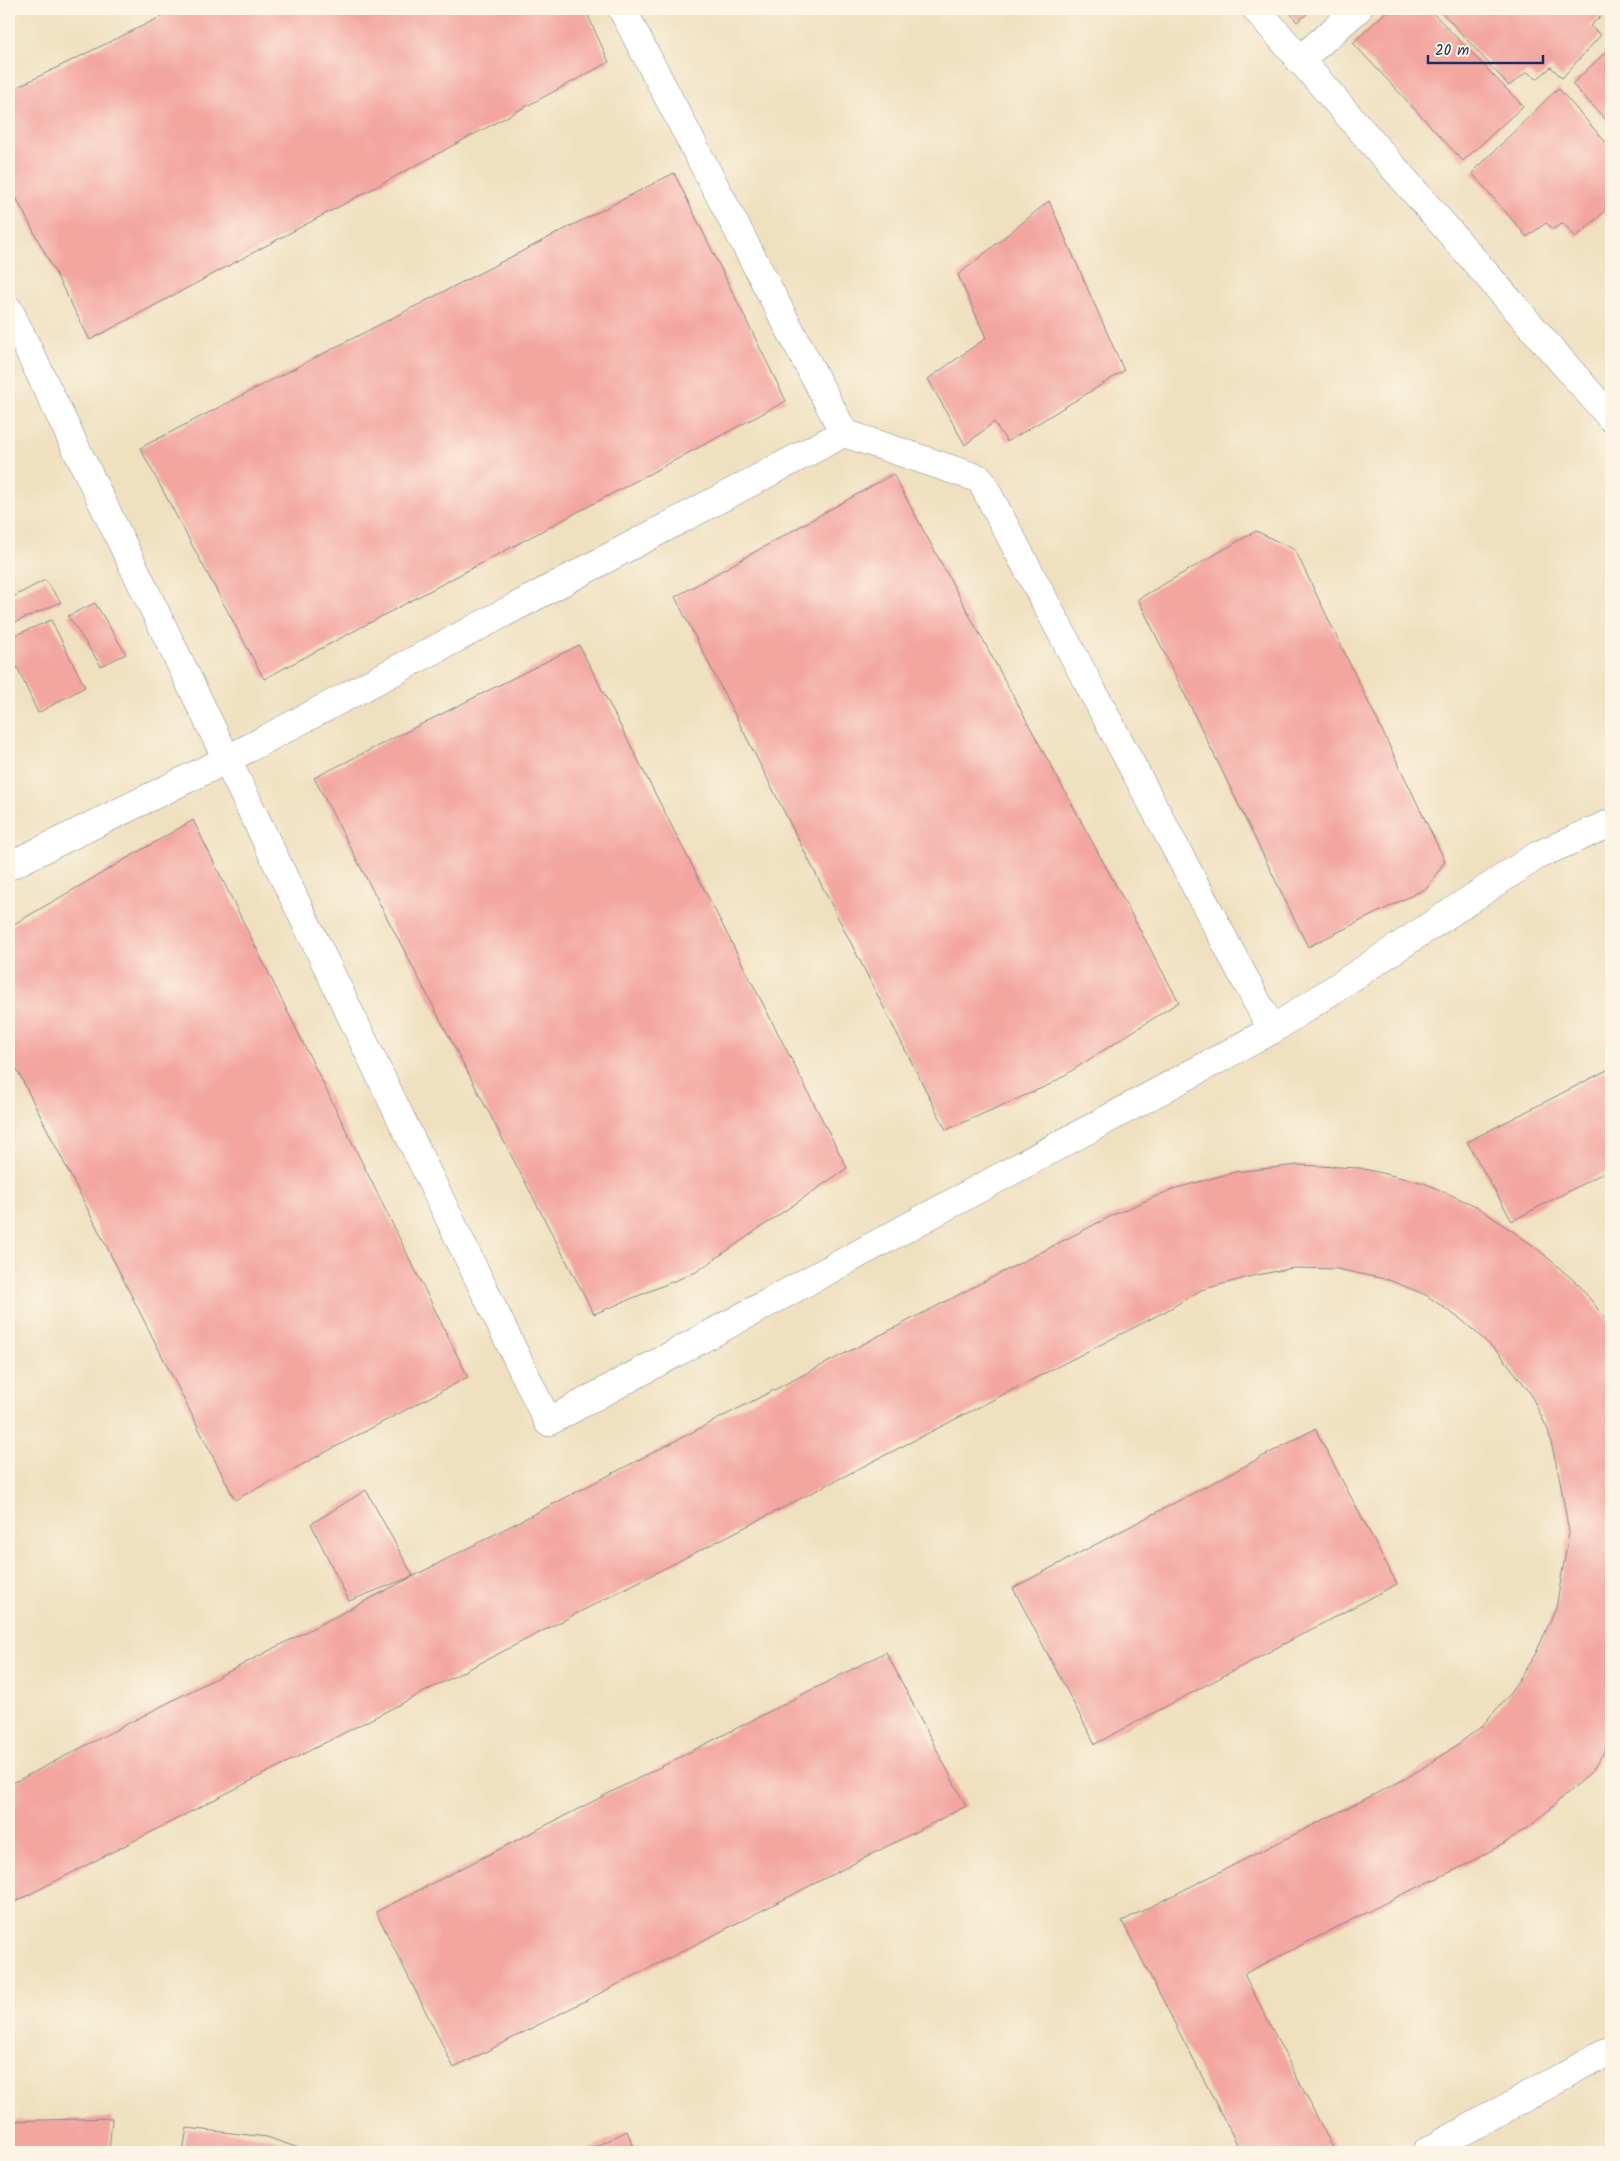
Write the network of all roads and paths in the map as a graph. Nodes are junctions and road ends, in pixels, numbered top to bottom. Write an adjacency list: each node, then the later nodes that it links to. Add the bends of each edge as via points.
1 (622, 9): 7 (street)
2 (1256, 9): 4 (street)
3 (1358, 9): 4 (street)
4 (1300, 61): 6 (street)
5 (9, 310): 8 (street)
6 (1611, 418)
7 (844, 432): 8 (street); 11 (street, via 980,479)
8 (228, 759): 10 (street); 11 (street, via 548,1422)
9 (1611, 823): 11 (street, via 1538,855)
10 (9, 866)
11 (1272, 1030)
12 (1611, 2050): 13 (street)
13 (1426, 2152)

